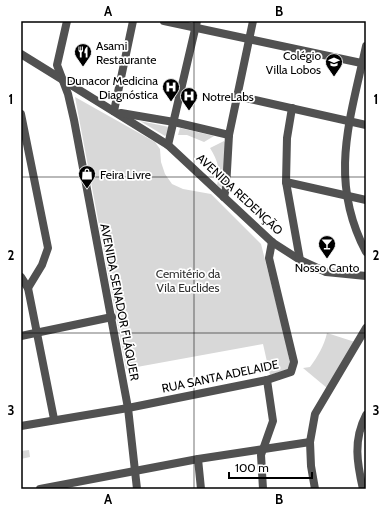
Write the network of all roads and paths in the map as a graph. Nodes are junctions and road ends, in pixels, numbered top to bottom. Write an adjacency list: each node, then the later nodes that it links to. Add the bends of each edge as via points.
1 (67, 21): 10 (street, AVENIDA SENADOR FLÁQUER, via 57,65)
2 (133, 21): 13 (street)
3 (164, 21): 5 (street)
4 (253, 21): 6 (street)
5 (196, 24): 6 (street); 16 (street)
6 (249, 39): 9 (street); 11 (street)
7 (366, 46): 9 (street)
8 (21, 54): 10 (street, AVENIDA REDENÇÃO)
9 (364, 64): 15 (street)
10 (62, 79): 13 (street, AVENIDA REDENÇÃO); 30 (street, AVENIDA SENADOR FLÁQUER, via 74,120)
11 (237, 96): 12 (street); 18 (street)
12 (292, 108): 15 (street); 20 (street, via 287,138)
13 (115, 111): 16 (street); 19 (street, AVENIDA REDENÇÃO)
14 (21, 114): 29 (street, via 48,248 42,265)
15 (350, 121): 17 (street); 21 (street, via 344,168)
16 (174, 122): 18 (street); 19 (street)
17 (366, 126)
18 (230, 135): 22 (street)
19 (168, 145): 22 (street, AVENIDA REDENÇÃO)
20 (286, 182): 21 (street); 26 (street)
21 (346, 195): 23 (street); 25 (street, via 353,221)
22 (224, 197): 24 (street, AVENIDA REDENÇÃO)
23 (366, 200)
24 (272, 242): 26 (street, AVENIDA REDENÇÃO); 34 (street, RUA SANTA ADELAIDE, via 269,258 294,362 290,372)
25 (366, 252)
26 (300, 260): 27 (street, AVENIDA REDENÇÃO, via 326,272)
27 (366, 276)
28 (21, 278): 29 (street)
29 (28, 288): 32 (street)
30 (112, 317): 32 (street); 35 (street, AVENIDA SENADOR FLÁQUER)
31 (366, 328): 39 (street, via 318,408 312,424)
32 (38, 332): 33 (street); 37 (street)
33 (21, 336)
34 (266, 380): 35 (street, RUA SANTA ADELAIDE); 40 (street, via 273,421)
35 (128, 408): 37 (street, RUA SANTA ADELAIDE); 42 (street, AVENIDA SENADOR FLÁQUER)
36 (366, 416): 49 (street, via 356,445)
37 (54, 419): 38 (street, RUA SANTA ADELAIDE)
38 (21, 426)
39 (310, 442): 40 (street); 48 (street)
40 (262, 450): 41 (street); 47 (street)
41 (198, 459): 42 (street); 46 (street)
42 (135, 471): 43 (street); 45 (street, AVENIDA SENADOR FLÁQUER)
43 (59, 487): 44 (street)
44 (40, 489)
45 (137, 489)
46 (201, 489)
47 (262, 489)
48 (315, 489)
49 (363, 489)

